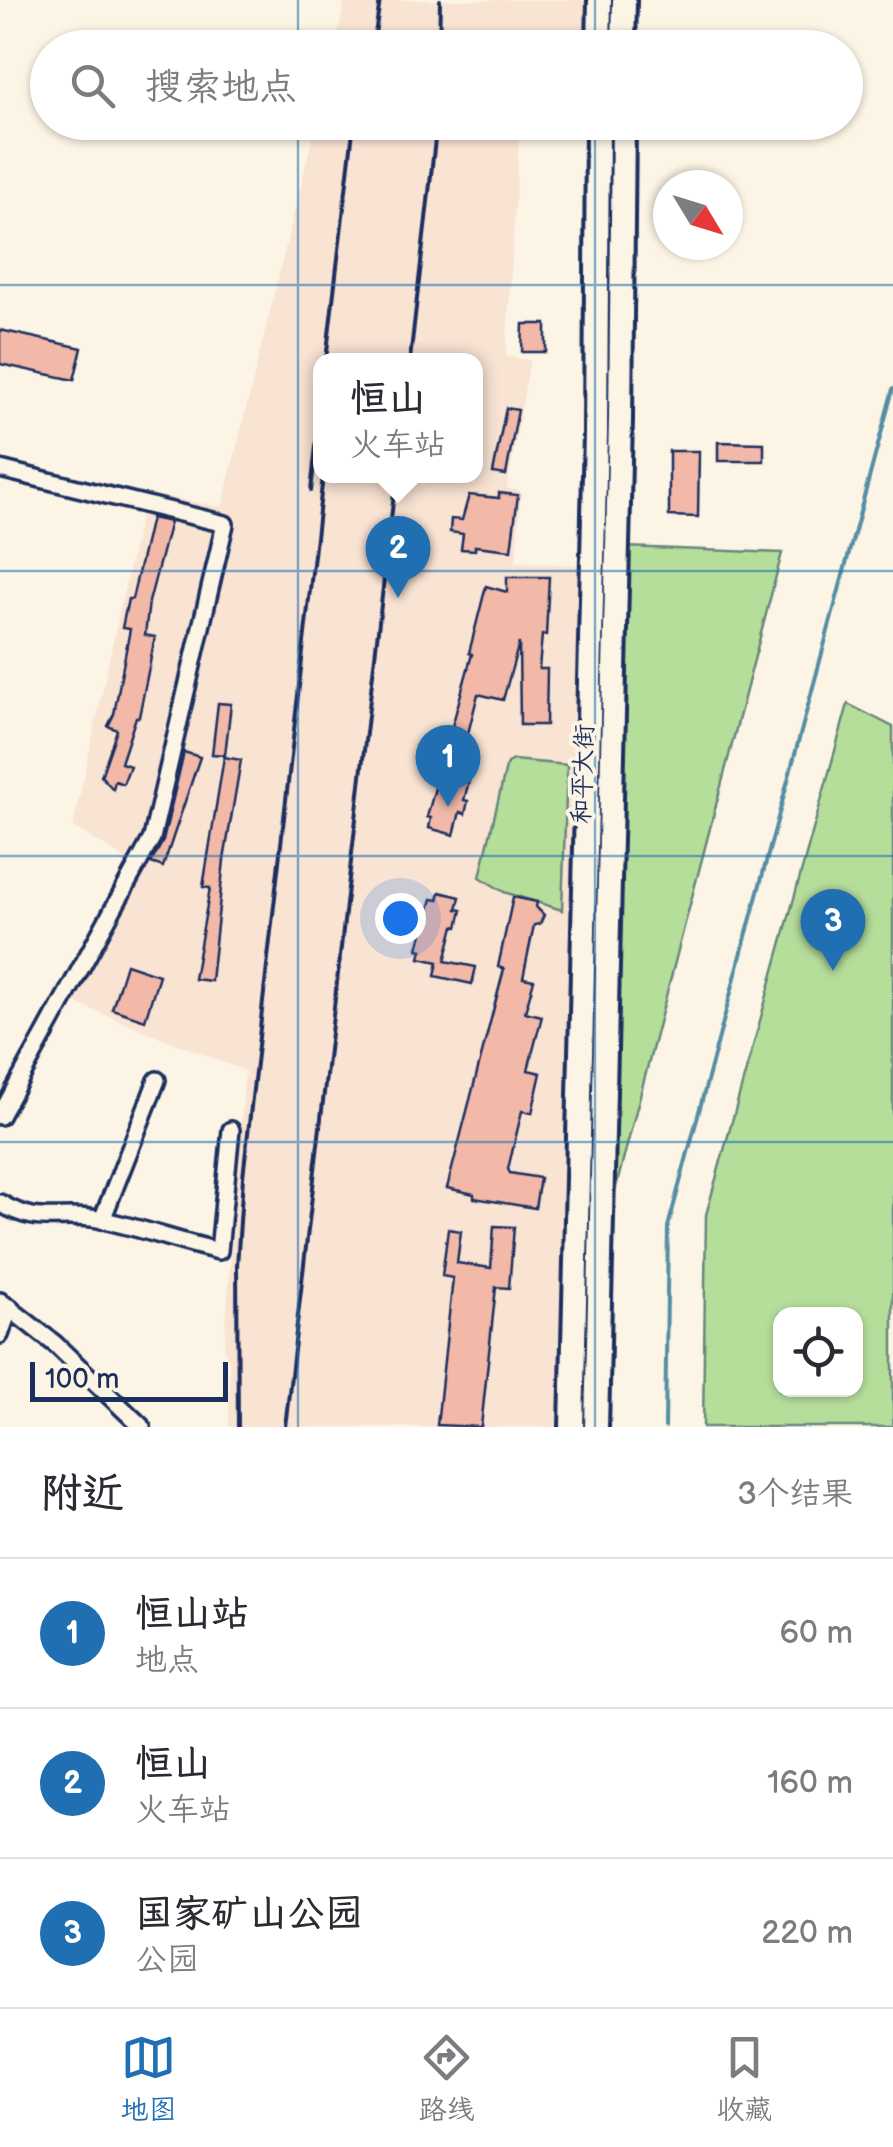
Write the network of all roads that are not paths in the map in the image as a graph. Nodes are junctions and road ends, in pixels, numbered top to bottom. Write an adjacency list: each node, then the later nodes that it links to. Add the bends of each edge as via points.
1 (600, 0): 3 (main road)
2 (624, 0): 4 (main road)
3 (599, 30)
4 (624, 30)
5 (598, 140): 16 (main road, 和平大街)
6 (623, 140): 17 (main road, 和平大街)
7 (0, 468): 9 (street, via 224,524 152,838)
8 (157, 1080): 12 (street)
9 (0, 1116)
10 (231, 1130): 12 (street, via 219,1250)
11 (0, 1203): 12 (street, via 47,1220)
12 (102, 1220)
13 (5, 1304): 14 (street); 15 (street)
14 (0, 1335)
15 (142, 1427)
16 (572, 1427)
17 (596, 1427)

